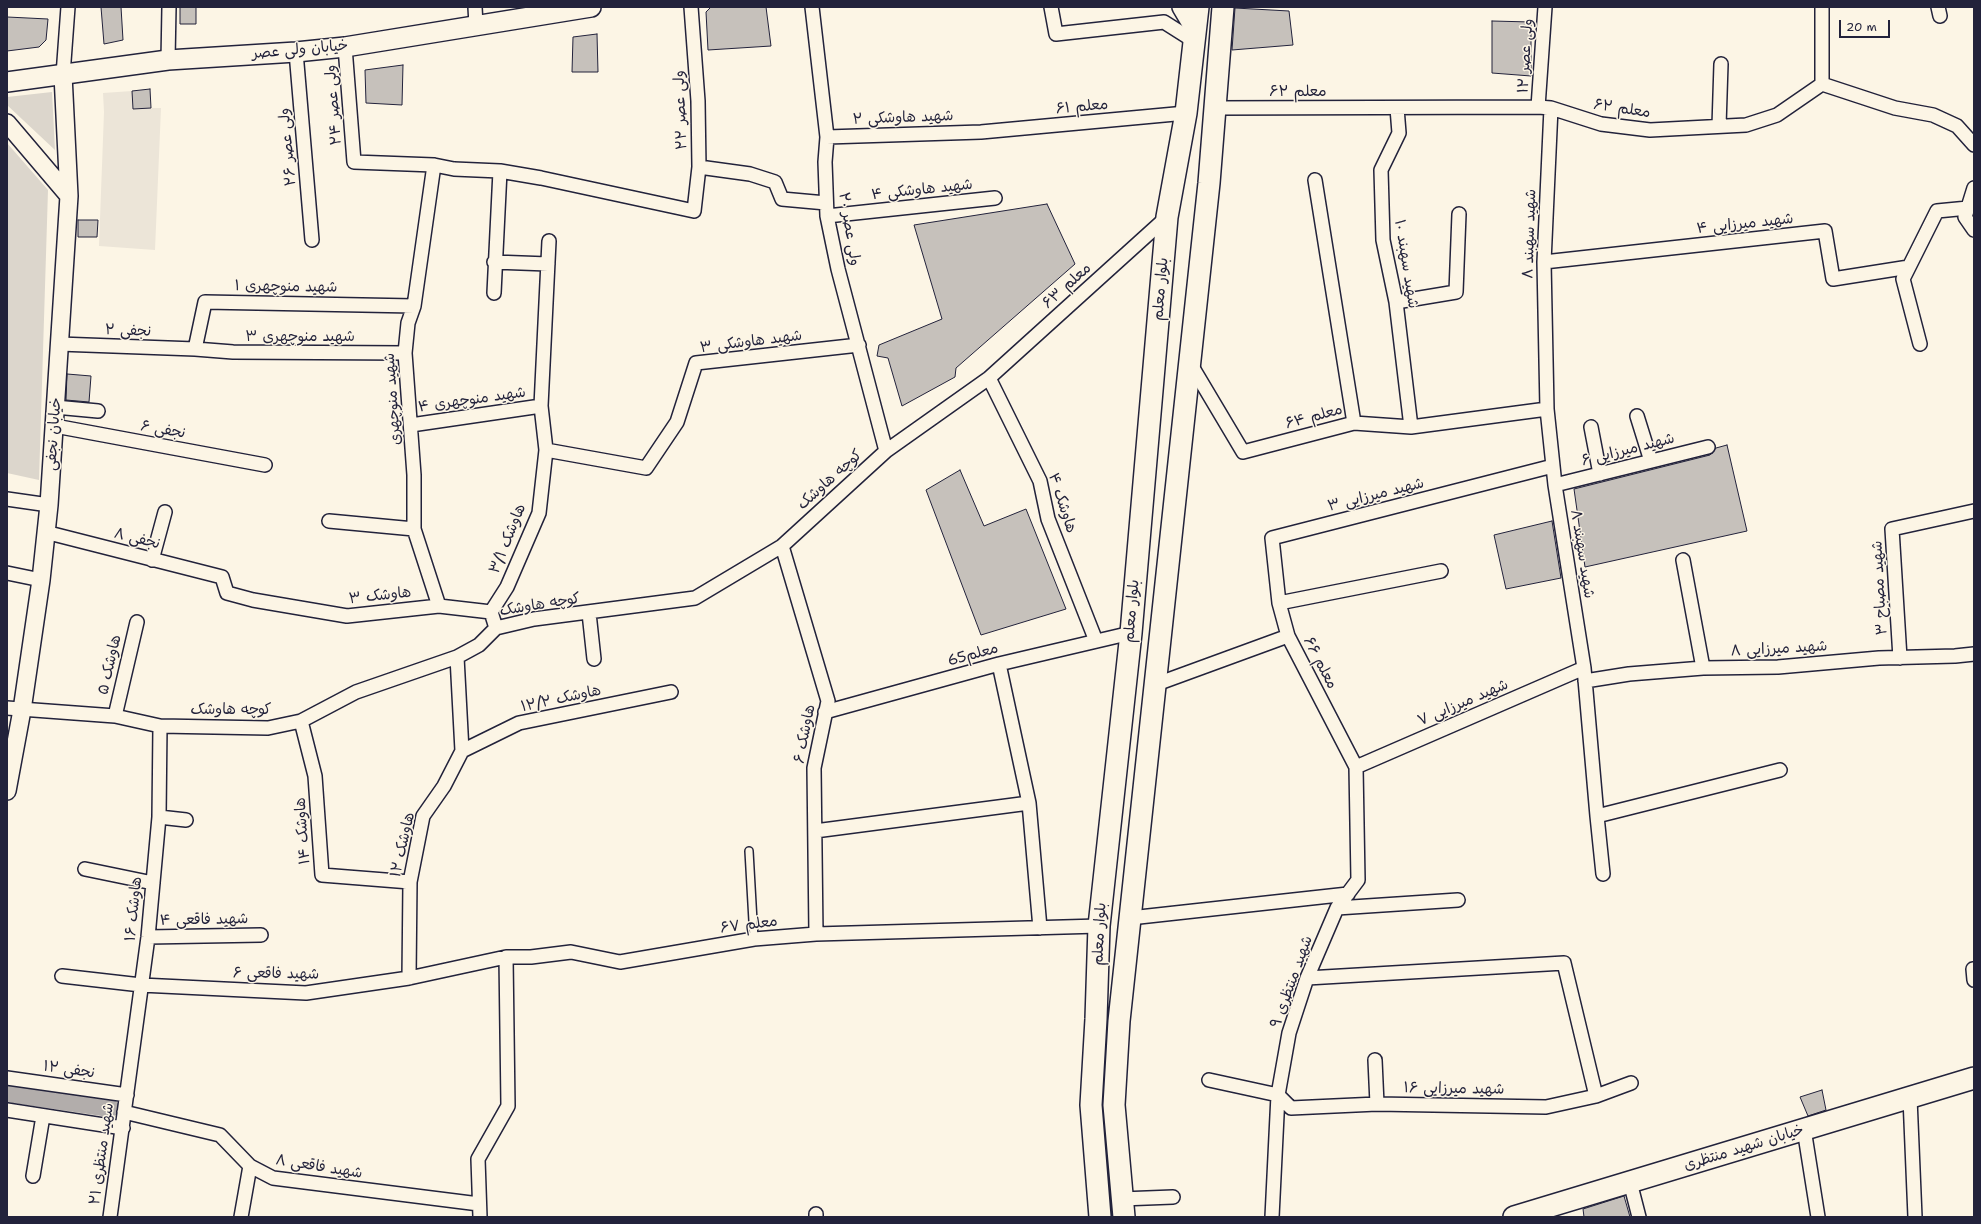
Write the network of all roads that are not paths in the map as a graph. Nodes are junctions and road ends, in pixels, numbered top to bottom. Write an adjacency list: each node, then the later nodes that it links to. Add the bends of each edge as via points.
1 (68, 7): 16 (street)
2 (169, 7): 14 (street)
3 (591, 7): 10 (main road, خیابان ولی عصر)
4 (691, 7): 29 (street, ولی عصر ۲۲, via 698,101)
5 (812, 7): 26 (street, ولی عصر ۲۰)
6 (1051, 7): 11 (street, via 1056,34)
7 (1545, 7): 19 (street, ولی عصر ۱۲)
8 (1822, 7): 18 (street)
9 (1224, 10): 11 (main road, via 1209,10); 20 (main road, بلوار معلم)
10 (475, 16): 12 (main road, خیابان ولی عصر)
11 (1193, 20): 22 (main road, بلوار معلم)
12 (345, 46): 13 (main road, خیابان ولی عصر); 28 (street, ولی عصر ۲۴, via 354,162)
13 (296, 52): 14 (main road, خیابان ولی عصر); 40 (street, ولی عصر ۲۶)
14 (168, 60): 16 (main road, خیابان ولی عصر)
15 (1721, 64): 24 (street)
16 (63, 75): 17 (main road, خیابان ولی عصر); 33 (street, خیابان نجفی)
17 (7, 82)
18 (1822, 84): 24 (street, معلم ۶۲, via 1777,115 1746,125); 27 (street, via 1895,108 1933,115 1957,126)
19 (1544, 107): 21 (street, معلم ۶۲); 24 (street, معلم ۶۲, via 1601,124 1650,130); 43 (street, شهید سهبند ۸)
20 (1215, 108): 21 (street, معلم ۶۲); 54 (main road, بلوار معلم)
21 (1397, 108): 47 (street, شهید سهبند ۱۰, via 1399,133 1381,170 1383,240)
22 (1186, 113): 25 (street, معلم ۶۱); 38 (main road, بلوار معلم)
23 (7, 123): 33 (street)
24 (1719, 126)
25 (981, 132): 26 (street, شهید هاوشکی ۲)
26 (827, 137): 36 (street, ولی عصر ۲۰)
27 (1974, 145)
28 (434, 165): 30 (street, via 454,169); 48 (street, شهید منوچهری)
29 (699, 167): 30 (street, ولی عصر ۲۲, via 694,211); 36 (street, شهید هاوشکی ۴, via 750,174 775,182 782,199)
30 (500, 171): 42 (street)
31 (1314, 180): 61 (street)
32 (1974, 188): 35 (street)
33 (69, 196): 49 (street, خیابان نجفی)
34 (996, 198): 36 (street, شهید هاوشکی ۴)
35 (1968, 208): 39 (street, via 1965,217); 45 (street, via 1937,210)
36 (827, 209): 51 (street, ولی عصر ۲۰, via 838,268)
37 (1459, 214): 47 (street, via 1456,292)
38 (1167, 217): 55 (street, معلم ۶۳); 94 (main road, بلوار معلم)
39 (1974, 230)
40 (312, 240)
41 (549, 241): 44 (street)
42 (494, 262): 44 (street); 46 (street)
43 (1544, 262): 45 (street, شهید میرزایی ۴, via 1825,231 1833,279); 58 (street, شهید سهبند ۸)
44 (548, 264): 57 (street)
45 (1909, 267): 50 (street, via 1903,279)
46 (494, 293)
47 (1396, 302): 64 (street, شهید سهبند ۱۰)
48 (414, 306): 52 (street, شهید منوچهری ۱, via 205,302); 53 (street, شهید منوچهری, via 408,323)
49 (59, 344): 52 (street, نجفی ۲); 56 (street, خیابان نجفی)
50 (1920, 344)
51 (859, 345): 67 (street, شهید هاوشکی ۳, via 696,363 677,422 646,468); 68 (street, ولی عصر ۲۰)
52 (195, 349): 53 (street, شهید منوچهری ۳, via 233,352)
53 (405, 353): 62 (street, شهید منوچهری)
54 (1189, 362): 61 (street, معلم ۶۴, via 1243,452); 104 (main road, بلوار معلم)
55 (989, 378): 68 (street, کوچه هاوشک); 96 (street, هاوشک ۴, via 1040,481 1048,518)
56 (56, 406): 59 (street); 63 (street, خیابان نجفی)
57 (541, 406): 62 (street, شهید منوچهری ۴); 67 (street, شهید منوچهری ۴)
58 (1547, 409): 64 (street, معلم ۶۴); 71 (street, شهید سهبند ۸)
59 (98, 411)
60 (1637, 416): 69 (street)
61 (1354, 423): 64 (street, معلم ۶۴)
62 (411, 425): 79 (street, شهید منوچهری)
63 (55, 426): 70 (street, نجفی ۶); 75 (street, خیابان نجفی)
64 (1411, 427)
65 (1591, 427): 72 (street)
66 (1708, 447): 69 (street, شهید میرزایی ۶)
67 (546, 450): 90 (street, هاوشک ۳/۱, via 539,513 507,587)
68 (886, 451): 81 (street, کوچه هاوشک)
69 (1651, 461): 72 (street, شهید میرزایی ۶)
70 (265, 465)
71 (1553, 466): 73 (street, شهید سهبند ۸); 88 (street, شهید میرزایی ۳, via 1272,538)
72 (1600, 474): 73 (street, شهید میرزایی ۶)
73 (1555, 485): 103 (street, شهید سهبند ۸)
74 (7, 499): 75 (street)
75 (49, 505): 80 (street, خیابان نجفی)
76 (1974, 511): 99 (street, شهید مصباح ۳, via 1892,529)
77 (165, 512): 82 (street)
78 (329, 521): 79 (street)
79 (414, 529): 89 (street, شهید منوچهری)
80 (45, 532): 82 (street, نجفی ۸); 87 (street, خیابان نجفی)
81 (782, 546): 91 (street, کوچه هاوشک, via 695,598); 107 (street, هاوشک ۶, via 828,701)
82 (152, 560): 86 (street, نجفی ۸)
83 (1683, 560): 102 (street)
84 (1441, 571): 88 (street)
85 (7, 573): 87 (street)
86 (222, 577): 89 (street, هاوشک ۳, via 227,593 347,616)
87 (41, 580): 106 (street, خیابان نجفی)
88 (1279, 603): 95 (street)
89 (439, 606): 90 (street, هاوشک ۳)
90 (491, 612): 93 (street)
91 (589, 613): 93 (street, کوچه هاوشک, via 534,619); 100 (street)
92 (137, 622): 108 (street, هاوشک ۵)
93 (496, 628): 98 (street, کوچه هاوشک, via 478,645)
94 (1130, 634): 96 (street, معلم65); 129 (main road, بلوار معلم)
95 (1288, 636): 104 (street, معلم ۶۶); 112 (street, معلم ۶۶)
96 (1096, 641): 101 (street, معلم65)
97 (1974, 654): 99 (street, شهید میرزایی ۸)
98 (457, 657): 109 (street, کوچه هاوشک, via 356,692); 111 (street)
99 (1900, 658): 102 (street, شهید میرزایی ۸, via 1778,667)
100 (594, 659)
101 (999, 664): 107 (street, معلم65); 115 (street)
102 (1703, 668): 103 (street, شهید میرزایی ۸, via 1629,674)
103 (1585, 674): 112 (street, شهید میرزایی ۷); 116 (street, شهید سهبند ۸)
104 (1154, 685): 128 (main road, بلوار معلم)
105 (671, 692): 111 (street, هاوشک ۱۲/۲, via 519,723)
106 (15, 709): 108 (street, کوچه هاوشک); 114 (street, خیابان نجفی)
107 (825, 712): 119 (street, هاوشک ۶, via 814,768)
108 (115, 716): 110 (street, کوچه هاوشک)
109 (301, 722): 110 (street, کوچه هاوشک, via 268,728); 123 (street, هاوشک ۱۴, via 315,776 322,875)
110 (160, 726): 117 (street, هاوشک ۱۶)
111 (462, 751): 123 (street, هاوشک ۱۲, via 444,786 423,816)
112 (1356, 767): 125 (street, شهید منتظری ۹, via 1358,880)
113 (1780, 770): 116 (street)
114 (7, 791)
115 (1029, 803): 119 (street); 130 (street)
116 (1597, 816): 122 (street, شهید سهبند ۸)
117 (159, 817): 118 (street); 124 (street, هاوشک ۱۶)
118 (186, 820)
119 (815, 831): 131 (street, هاوشک ۶)
120 (749, 851): 134 (lane)
121 (85, 869): 124 (street)
122 (1603, 874)
123 (410, 882): 137 (street, هاوشک ۱۲)
124 (153, 883): 133 (street, هاوشک ۱۶)
125 (1348, 894): 127 (street, شهید منتظری ۹); 128 (street)
126 (1458, 900): 127 (street)
127 (1337, 908): 138 (street, شهید منتظری ۹)
128 (1130, 918): 160 (main road, بلوار معلم, via 1119,1022 1114,1105)
129 (1099, 926): 130 (street, معلم ۶۷); 164 (main road, بلوار معلم, via 1091,1105)
130 (1040, 928): 131 (street, معلم ۶۷)
131 (816, 934): 134 (street, معلم ۶۷)
132 (261, 936): 133 (street, شهید فاقعی ۴)
133 (148, 937): 139 (street, هاوشک ۱۶)
134 (754, 939): 135 (street, معلم ۶۷, via 620,962 571,952)
135 (506, 957): 137 (street, معلم ۶۷); 159 (street, via 508,1106 478,1159)
136 (62, 976): 139 (street, شهید فاقعی ۶)
137 (409, 978): 139 (street, شهید فاقعی ۶, via 306,993)
138 (1307, 978): 146 (street, شهید منتظری ۹, via 1289,1033); 147 (street, via 1564,963)
139 (141, 985): 145 (street, هاوشک ۱۶)
140 (1375, 1060): 149 (street)
141 (7, 1078): 145 (street, نجفی ۱۲)
142 (1974, 1078): 148 (main road, خیابان شهید منتظری)
143 (1209, 1080): 146 (street)
144 (1630, 1083): 147 (street, شهید میرزایی ۱۶)
145 (127, 1095): 151 (street, شهید منتظری ۲۱)
146 (1278, 1095): 149 (street, شهید میرزایی ۱۶, via 1291,1108); 165 (street, شهید منتظری ۹)
147 (1596, 1096): 149 (street, شهید میرزایی ۱۶, via 1546,1107)
148 (1910, 1098): 154 (main road, خیابان شهید منتظری); 169 (street)
149 (1377, 1104)
150 (7, 1110): 152 (street)
151 (124, 1112): 153 (street, شهید منتظری ۲۱); 155 (street, شهید فاقعی ۸, via 220,1134)
152 (43, 1116): 153 (street); 156 (street)
153 (123, 1128): 161 (street, شهید منتظری ۲۱)
154 (1804, 1129): 157 (main road, خیابان شهید منتظری); 168 (street)
155 (250, 1166): 159 (street, شهید فاقعی ۸, via 273,1178); 162 (street)
156 (33, 1176)
157 (1630, 1182): 166 (main road, خیابان شهید منتظری); 167 (street)
158 (1173, 1197): 160 (street)
159 (479, 1204): 163 (street)
160 (1123, 1208)
161 (110, 1217)
162 (241, 1217)
163 (480, 1217)
164 (1100, 1217)
165 (1272, 1217)
166 (1514, 1217)
167 (1639, 1217)
168 (1818, 1217)
169 (1915, 1217)

